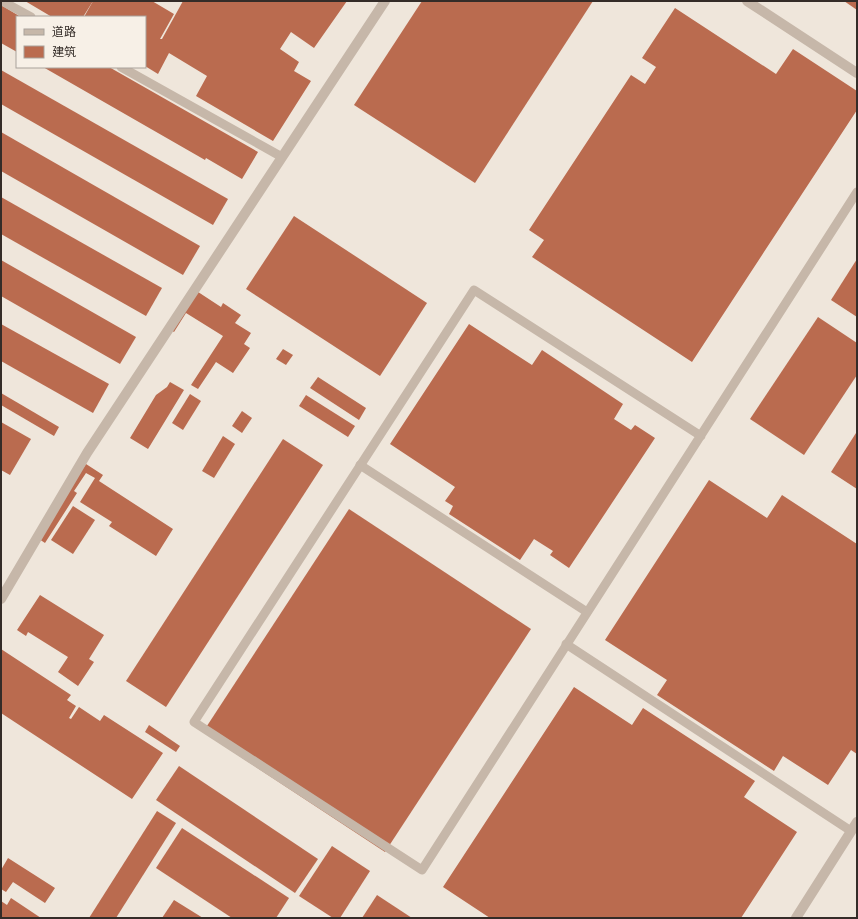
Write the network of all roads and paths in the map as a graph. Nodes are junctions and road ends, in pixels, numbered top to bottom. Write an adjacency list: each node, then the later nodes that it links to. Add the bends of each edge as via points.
1 (2, 1): 4 (lane)
2 (385, 1): 7 (street)
3 (746, 1): 6 (street)
4 (29, 16)
5 (123, 68): 7 (lane)
6 (857, 73)
7 (282, 157): 11 (street, via 88,453)
8 (857, 192): 9 (lane)
9 (701, 436): 10 (lane, via 474,290); 12 (lane)
10 (360, 465): 12 (lane); 13 (lane, via 194,722 422,870)
11 (1, 599)
12 (587, 612): 13 (lane)
13 (566, 644): 14 (lane)
14 (854, 827): 15 (street)
15 (796, 918)

